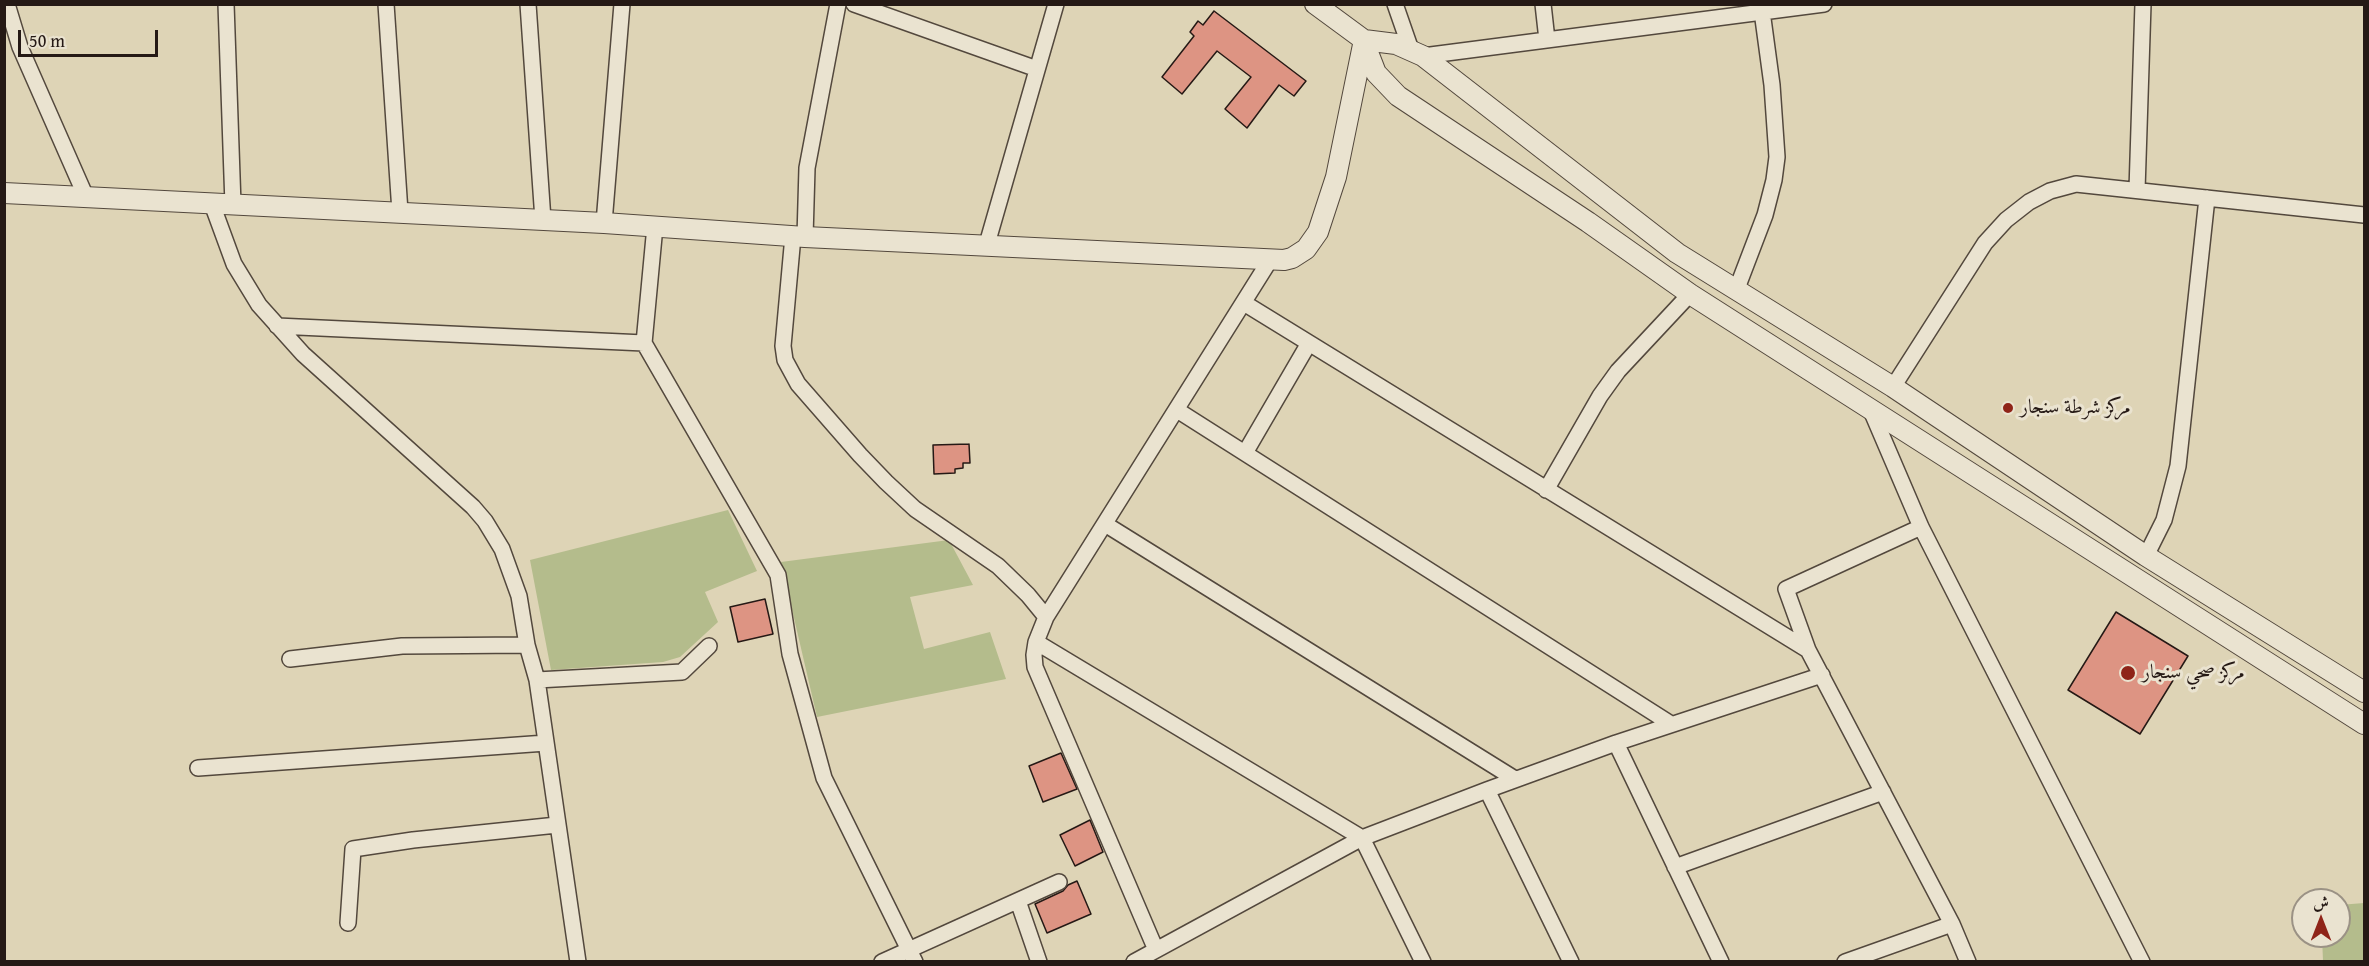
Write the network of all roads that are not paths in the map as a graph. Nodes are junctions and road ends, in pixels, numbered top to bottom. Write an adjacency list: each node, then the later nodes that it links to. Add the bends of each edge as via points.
1 (7, 4): 22 (street, via 20,47)
2 (226, 4): 25 (street)
3 (386, 4): 26 (street)
4 (528, 4): 28 (street)
5 (622, 4): 29 (street)
6 (838, 4): 31 (street, via 807,168)
7 (854, 4): 18 (street)
8 (1056, 4): 18 (street)
9 (1315, 4): 15 (street)
10 (1395, 4): 17 (street)
11 (1543, 4): 16 (street)
12 (1824, 4): 14 (street)
13 (2143, 4): 20 (street)
14 (1762, 8): 16 (street); 34 (street, via 1777,157 1765,216)
15 (1364, 40): 17 (street); 19 (street, via 1376,73); 33 (street, via 1336,177 1318,232 1299,254)
16 (1547, 40): 17 (street)
17 (1417, 53): 19 (street, via 1398,52 1388,61 1384,74); 34 (street, via 1677,253)
18 (1037, 69): 32 (street)
19 (1388, 87): 35 (street)
20 (2137, 190): 23 (street); 40 (street, via 2076,184 2050,190 2006,220 1985,243)
21 (4, 193): 22 (street)
22 (86, 197): 24 (street)
23 (2207, 198): 27 (street); 47 (street, via 2178,466 2164,520)
24 (212, 204): 25 (street); 37 (street, via 234,264)
25 (233, 205): 26 (street)
26 (400, 212): 28 (street)
27 (2364, 215)
28 (543, 220): 29 (street)
29 (604, 223): 30 (street)
30 (655, 226): 31 (street); 38 (street)
31 (799, 237): 32 (street); 48 (street, via 783,346 794,378 886,482 915,509 998,566)
32 (987, 244): 33 (street)
33 (1270, 260): 36 (street)
34 (1736, 291): 40 (street)
35 (1690, 294): 41 (street); 44 (street, via 1599,396)
36 (1244, 303): 39 (street); 42 (street)
37 (276, 326): 38 (street); 50 (street, via 485,521 511,570)
38 (644, 343): 73 (street, via 778,575 790,654 824,777)
39 (1309, 343): 43 (street); 44 (street)
40 (1893, 387): 47 (street)
41 (1870, 408): 46 (street); 58 (street)
42 (1177, 410): 43 (street); 45 (street)
43 (1245, 453): 57 (street)
44 (1546, 490): 52 (street)
45 (1105, 524): 48 (street); 62 (street)
46 (1921, 527): 52 (street, via 1786,588); 83 (street)
47 (2146, 556): 56 (street)
48 (1046, 616): 49 (street)
49 (1036, 642): 66 (street); 72 (street, via 1035,668)
50 (528, 645): 53 (street, via 402,646); 55 (street)
51 (709, 646): 55 (street, via 682,672)
52 (1808, 651): 54 (street)
53 (290, 659)
54 (1822, 675): 57 (street); 64 (street)
55 (537, 680): 59 (street)
56 (2364, 692)
57 (1671, 724): 60 (street)
58 (2364, 724)
59 (546, 743): 61 (street); 65 (street)
60 (1616, 743): 62 (street); 67 (street)
61 (198, 768)
62 (1515, 779): 63 (street)
63 (1487, 790): 66 (street); 79 (street)
64 (1883, 792): 67 (street); 71 (street)
65 (557, 825): 70 (street, via 353,849); 75 (street)
66 (1362, 838): 72 (street); 74 (street)
67 (1675, 867): 80 (street)
68 (1059, 882): 69 (street)
69 (1018, 900): 73 (street); 77 (street)
70 (348, 923)
71 (1952, 924): 81 (street); 82 (street)
72 (1156, 950): 78 (street)
73 (913, 955): 76 (street)
74 (1419, 960)
75 (578, 962)
76 (882, 962)
77 (1040, 962)
78 (1134, 962)
79 (1571, 962)
80 (1721, 962)
81 (1845, 962)
82 (1968, 962)
83 (2142, 962)

